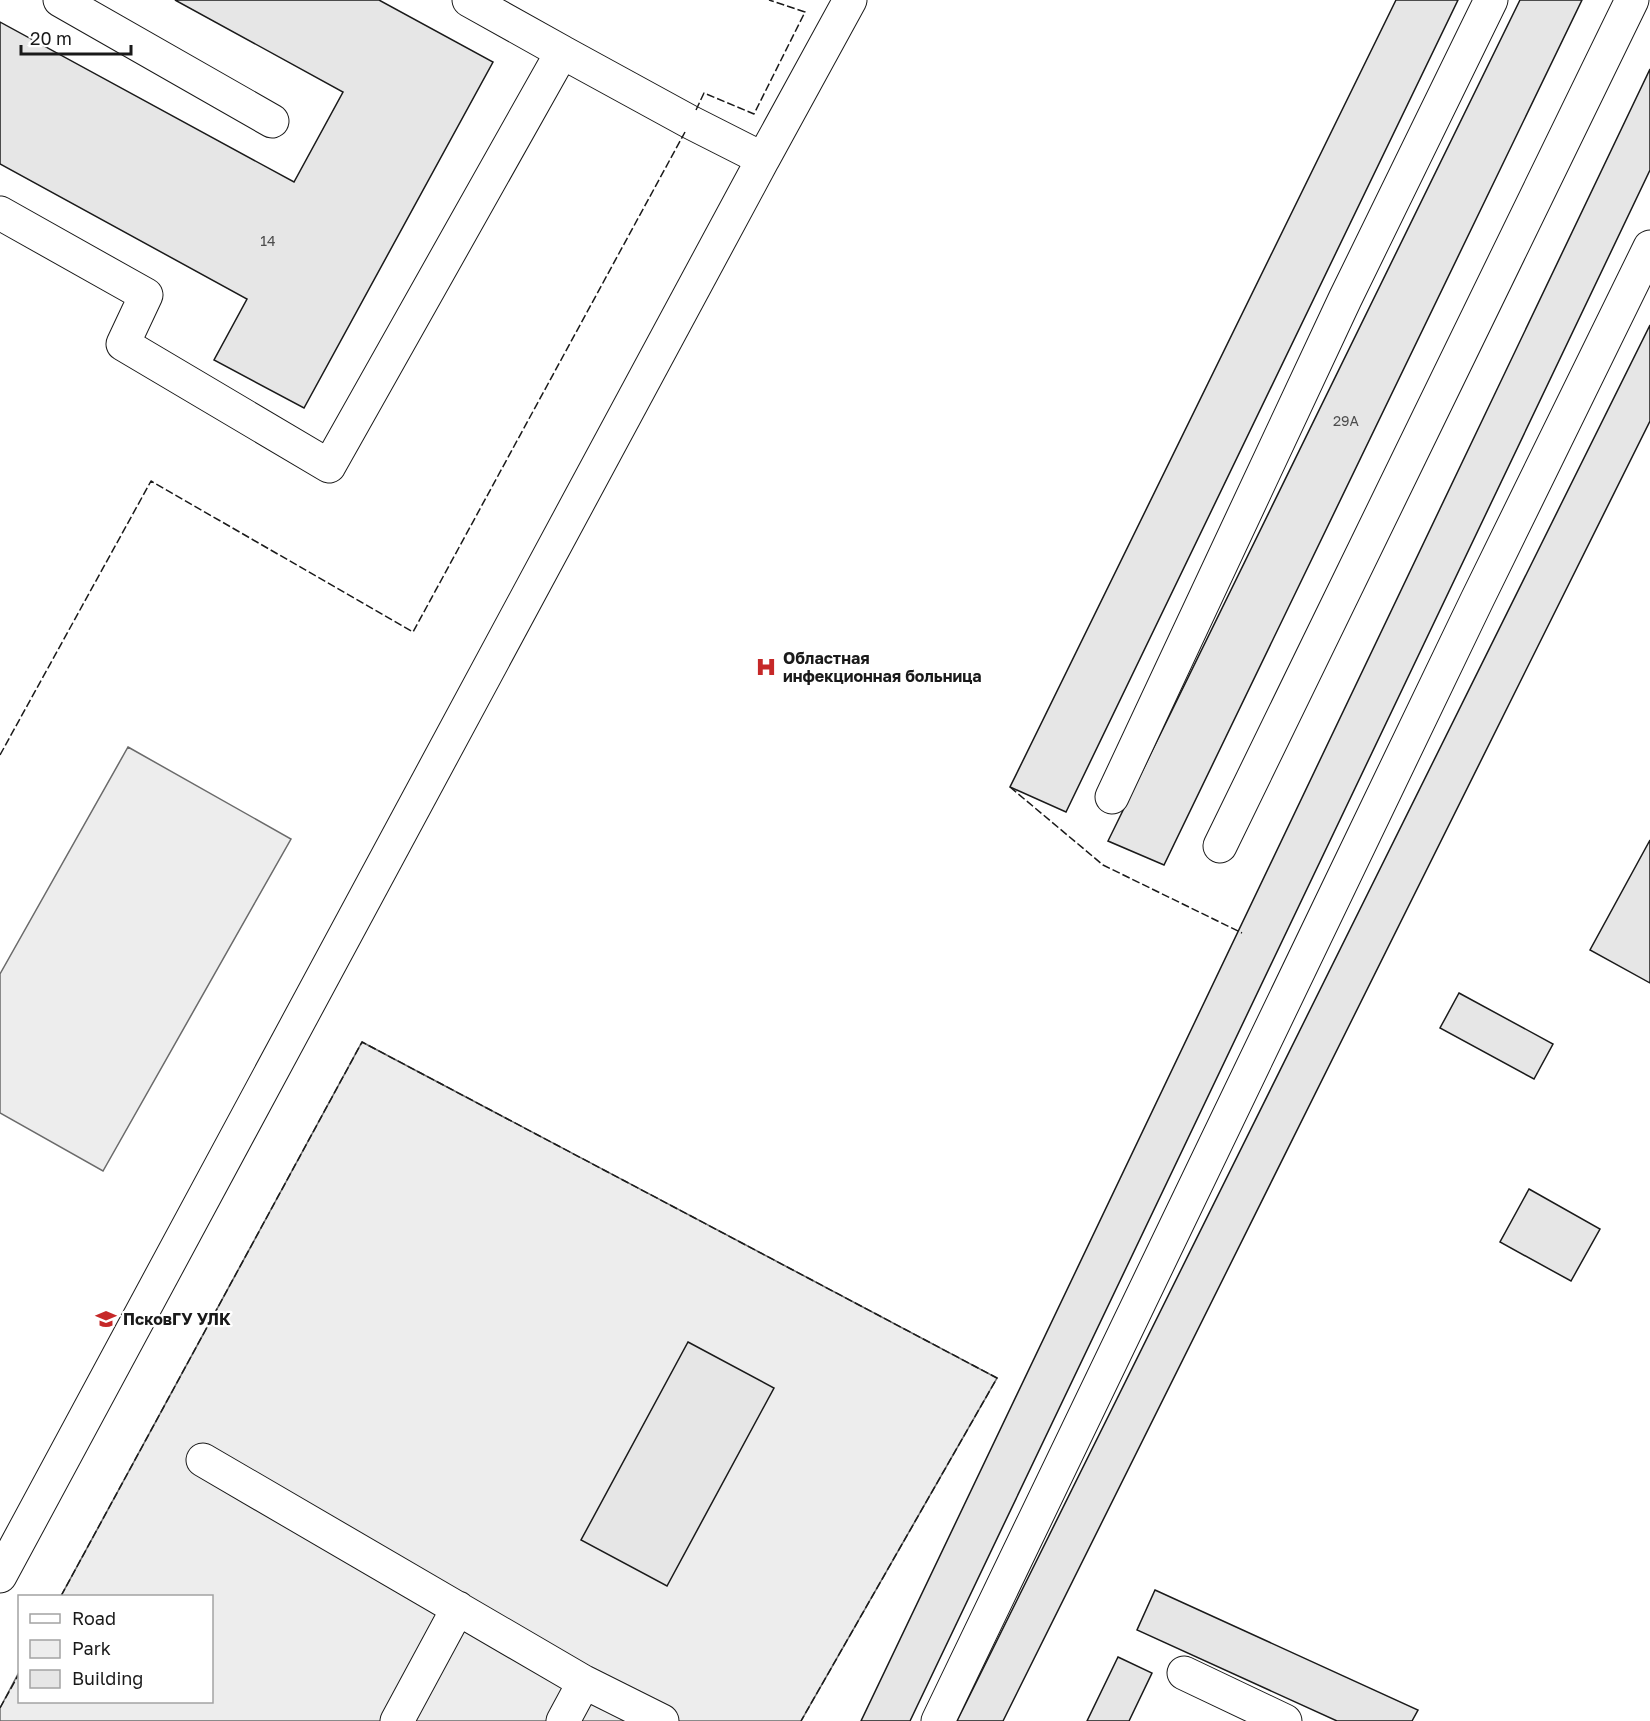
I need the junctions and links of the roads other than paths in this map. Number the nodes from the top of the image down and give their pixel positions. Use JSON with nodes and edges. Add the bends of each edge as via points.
{"nodes":[{"id":1,"x":60,"y":0,"type":"edge"},
{"id":2,"x":469,"y":0,"type":"edge"},
{"id":3,"x":850,"y":0,"type":"edge"},
{"id":4,"x":1491,"y":0,"type":"edge"},
{"id":5,"x":1632,"y":0,"type":"edge"},
{"id":6,"x":562,"y":52,"type":"junction"},
{"id":7,"x":272,"y":121,"type":"dead end"},
{"id":8,"x":763,"y":159,"type":"junction"},
{"id":9,"x":0,"y":213,"type":"edge"},
{"id":10,"x":1650,"y":248,"type":"edge"},
{"id":11,"x":1112,"y":797,"type":"dead end"},
{"id":12,"x":1220,"y":846,"type":"dead end"},
{"id":13,"x":203,"y":1460,"type":"dead end"},
{"id":14,"x":8,"y":1541,"type":"edge"},
{"id":15,"x":0,"y":1576,"type":"edge"},
{"id":16,"x":458,"y":1608,"type":"junction"},
{"id":17,"x":1184,"y":1673,"type":"dead end"},
{"id":18,"x":584,"y":1682,"type":"junction"},
{"id":19,"x":397,"y":1721,"type":"edge"},
{"id":20,"x":563,"y":1721,"type":"edge"},
{"id":21,"x":662,"y":1721,"type":"edge"},
{"id":22,"x":938,"y":1721,"type":"edge"},
{"id":23,"x":1285,"y":1721,"type":"edge"}],
"edges":[{"from":1,"to":7,"type":"lane"},
{"from":2,"to":6,"type":"lane"},
{"from":3,"to":8,"type":"lane"},
{"from":4,"to":11,"type":"lane","via":[[1345,299]]},
{"from":5,"to":12,"type":"lane"},
{"from":6,"to":8,"type":"lane"},
{"from":6,"to":9,"type":"lane","via":[[328,466],[123,344],[146,295]]},
{"from":8,"to":14,"type":"lane"},
{"from":10,"to":22,"type":"lane"},
{"from":13,"to":16,"type":"lane"},
{"from":14,"to":15,"type":"lane"},
{"from":16,"to":18,"type":"lane"},
{"from":16,"to":19,"type":"lane"},
{"from":17,"to":23,"type":"lane"},
{"from":18,"to":20,"type":"lane"},
{"from":18,"to":21,"type":"lane"}]}
